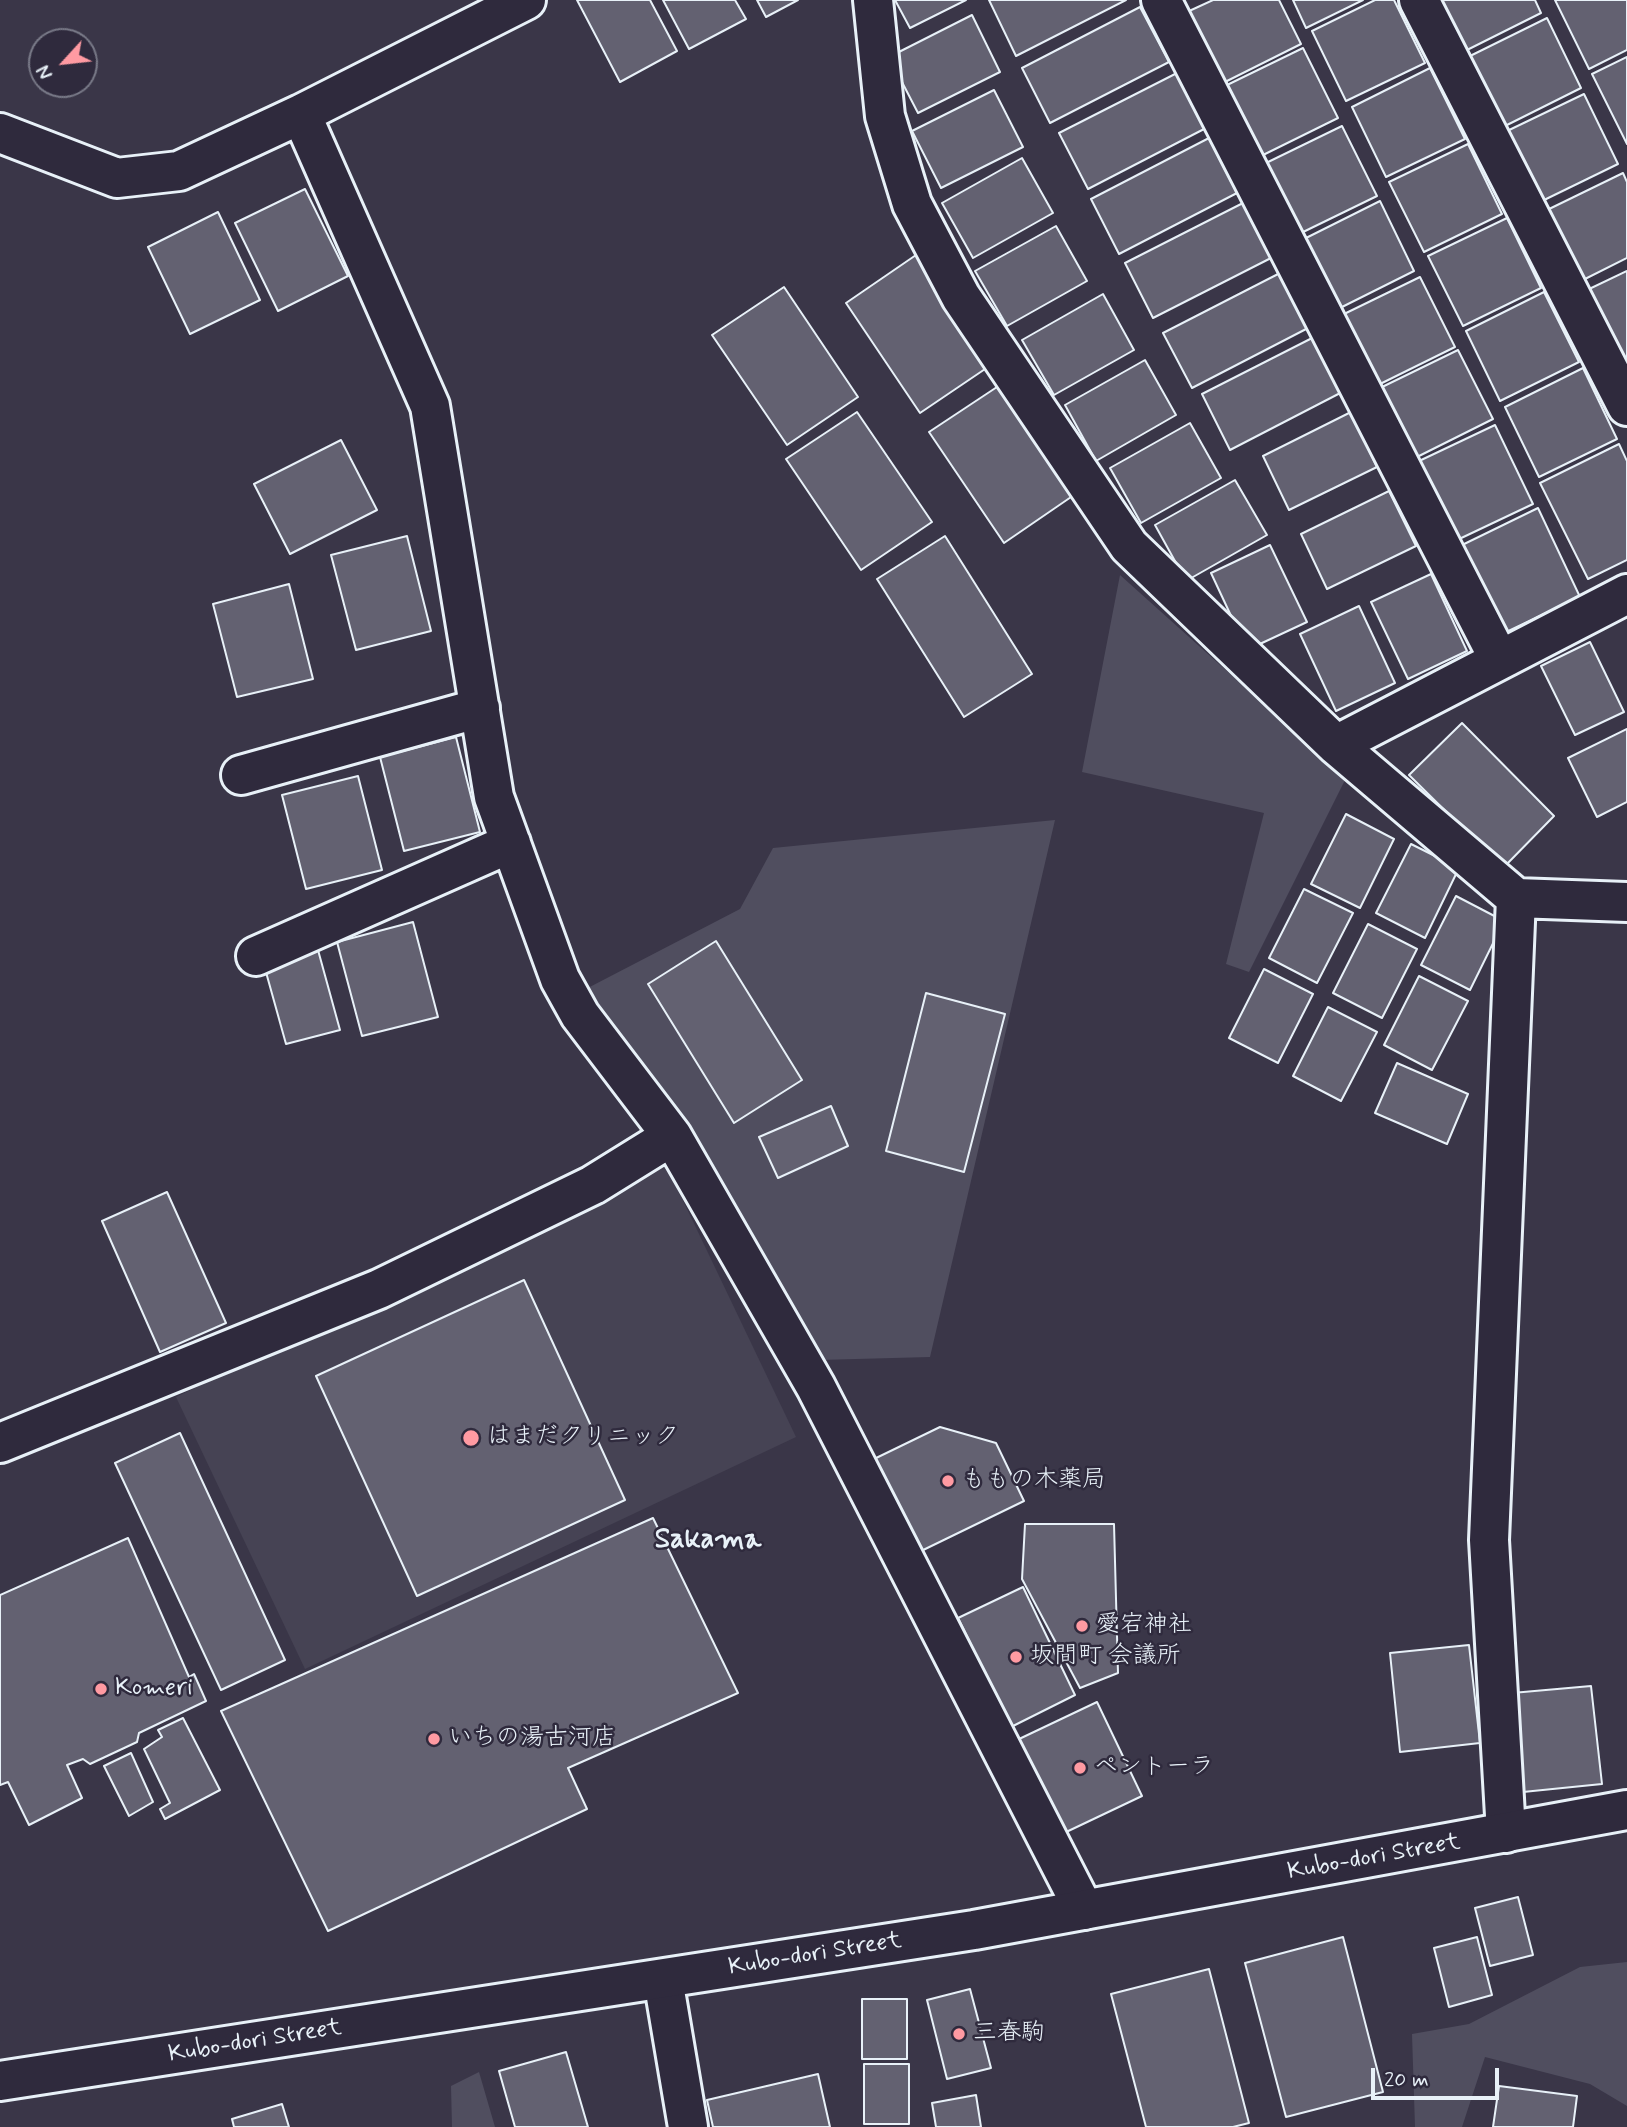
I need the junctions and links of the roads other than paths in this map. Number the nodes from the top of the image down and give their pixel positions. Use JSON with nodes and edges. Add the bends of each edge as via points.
{"nodes":[{"id":1,"x":526,"y":0,"type":"edge"},
{"id":2,"x":873,"y":0,"type":"edge"},
{"id":3,"x":1161,"y":0,"type":"edge"},
{"id":4,"x":1419,"y":0,"type":"edge"},
{"id":5,"x":301,"y":114,"type":"junction"},
{"id":6,"x":0,"y":133,"type":"edge"},
{"id":7,"x":1627,"y":406,"type":"edge"},
{"id":8,"x":1627,"y":594,"type":"edge"},
{"id":9,"x":1499,"y":659,"type":"junction"},
{"id":10,"x":480,"y":708,"type":"junction"},
{"id":11,"x":1336,"y":745,"type":"junction"},
{"id":12,"x":241,"y":775,"type":"dead end"},
{"id":13,"x":511,"y":843,"type":"junction"},
{"id":14,"x":1517,"y":898,"type":"junction"},
{"id":15,"x":1627,"y":902,"type":"edge"},
{"id":16,"x":256,"y":956,"type":"dead end"},
{"id":17,"x":672,"y":1136,"type":"junction"},
{"id":18,"x":0,"y":1443,"type":"edge"},
{"id":19,"x":1627,"y":1810,"type":"edge"},
{"id":20,"x":1506,"y":1833,"type":"junction"},
{"id":21,"x":1084,"y":1910,"type":"junction"},
{"id":22,"x":663,"y":1979,"type":"junction"},
{"id":23,"x":0,"y":2081,"type":"edge"},
{"id":24,"x":688,"y":2127,"type":"edge"}],
"edges":[{"from":1,"to":5,"type":"street"},
{"from":2,"to":11,"type":"street","via":[[885,116],[912,204],[961,298],[1129,546]]},
{"from":3,"to":9,"type":"street"},
{"from":4,"to":7,"type":"street"},
{"from":5,"to":6,"type":"street","via":[[179,171],[117,178]]},
{"from":5,"to":10,"type":"street","via":[[430,406]]},
{"from":8,"to":9,"type":"street"},
{"from":9,"to":11,"type":"street"},
{"from":10,"to":12,"type":"street"},
{"from":10,"to":13,"type":"street","via":[[494,797]]},
{"from":11,"to":14,"type":"street"},
{"from":13,"to":16,"type":"street"},
{"from":13,"to":17,"type":"street","via":[[559,979],[580,1015]]},
{"from":14,"to":15,"type":"street"},
{"from":14,"to":20,"type":"street","via":[[1489,1540]]},
{"from":17,"to":18,"type":"street","via":[[593,1185],[379,1289]]},
{"from":17,"to":21,"type":"street","via":[[816,1387]]},
{"from":19,"to":20,"type":"street","name":"Kubo-dori Street"},
{"from":20,"to":21,"type":"street","name":"Kubo-dori Street"},
{"from":21,"to":22,"type":"street","name":"Kubo-dori Street"},
{"from":22,"to":23,"type":"street","name":"Kubo-dori Street"},
{"from":22,"to":24,"type":"street"}]}
